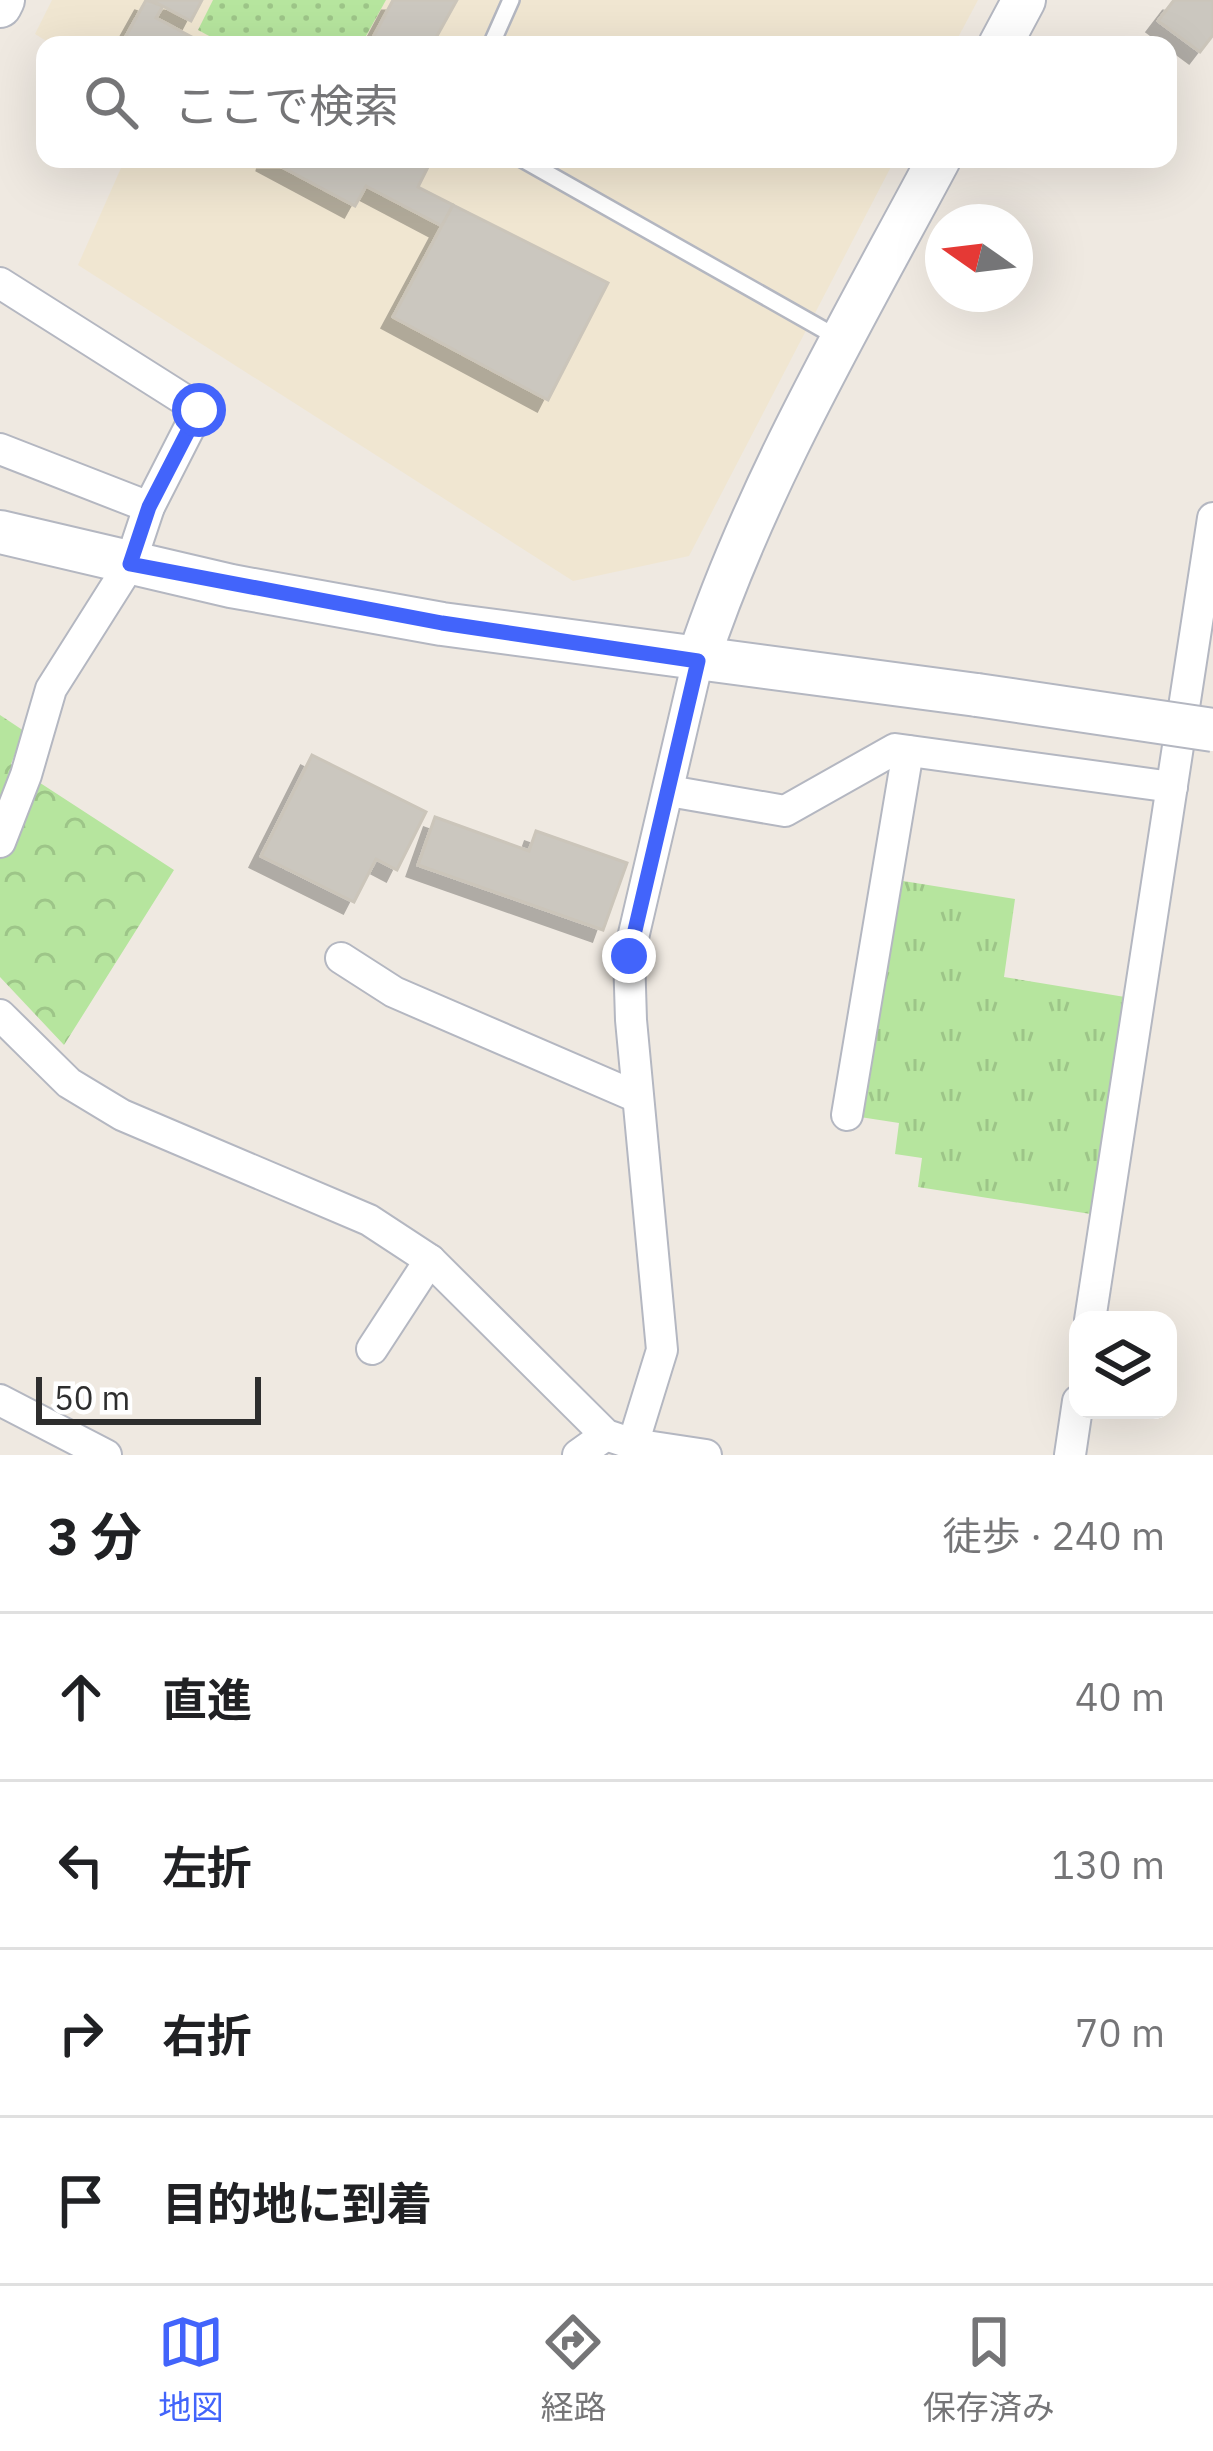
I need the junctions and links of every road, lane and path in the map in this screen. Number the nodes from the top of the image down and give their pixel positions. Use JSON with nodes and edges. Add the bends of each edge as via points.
{"nodes":[{"id":1,"x":511,"y":0,"type":"edge"},
{"id":2,"x":1024,"y":0,"type":"edge"},
{"id":3,"x":494,"y":36,"type":"edge"},
{"id":4,"x":1005,"y":36,"type":"edge"},
{"id":5,"x":538,"y":168,"type":"edge"},
{"id":6,"x":934,"y":168,"type":"edge"},
{"id":7,"x":0,"y":283,"type":"edge"},
{"id":8,"x":842,"y":340,"type":"junction"},
{"id":9,"x":0,"y":449,"type":"edge"},
{"id":10,"x":149,"y":507,"type":"junction"},
{"id":11,"x":1213,"y":518,"type":"edge"},
{"id":12,"x":0,"y":532,"type":"edge"},
{"id":13,"x":130,"y":564,"type":"junction"},
{"id":14,"x":698,"y":661,"type":"junction"},
{"id":15,"x":1213,"y":730,"type":"edge"},
{"id":16,"x":908,"y":751,"type":"junction"},
{"id":17,"x":1172,"y":787,"type":"junction"},
{"id":18,"x":669,"y":791,"type":"junction"},
{"id":19,"x":0,"y":842,"type":"edge"},
{"id":20,"x":341,"y":958,"type":"dead end"},
{"id":21,"x":0,"y":1015,"type":"edge"},
{"id":22,"x":637,"y":1097,"type":"junction"},
{"id":23,"x":848,"y":1115,"type":"dead end"},
{"id":24,"x":430,"y":1260,"type":"junction"},
{"id":25,"x":1091,"y":1311,"type":"edge"},
{"id":26,"x":372,"y":1349,"type":"dead end"},
{"id":27,"x":0,"y":1400,"type":"edge"},
{"id":28,"x":1075,"y":1419,"type":"edge"},
{"id":29,"x":619,"y":1440,"type":"junction"},
{"id":30,"x":106,"y":1455,"type":"edge"},
{"id":31,"x":578,"y":1455,"type":"edge"},
{"id":32,"x":706,"y":1455,"type":"edge"},
{"id":33,"x":1070,"y":1455,"type":"edge"}],
"edges":[{"from":1,"to":3,"type":"lane"},
{"from":2,"to":4,"type":"street"},
{"from":5,"to":8,"type":"lane"},
{"from":6,"to":8,"type":"street"},
{"from":7,"to":10,"type":"street","via":[[199,410]]},
{"from":8,"to":14,"type":"street","via":[[725,578]]},
{"from":9,"to":10,"type":"street"},
{"from":10,"to":13,"type":"street"},
{"from":11,"to":17,"type":"street"},
{"from":12,"to":13,"type":"street"},
{"from":13,"to":14,"type":"street"},
{"from":13,"to":19,"type":"street","via":[[51,689]]},
{"from":14,"to":15,"type":"street","bridge":true},
{"from":14,"to":18,"type":"street"},
{"from":16,"to":17,"type":"street"},
{"from":16,"to":18,"type":"street","via":[[895,749],[785,811]]},
{"from":16,"to":23,"type":"street"},
{"from":17,"to":25,"type":"street"},
{"from":18,"to":22,"type":"street","via":[[629,956]]},
{"from":20,"to":22,"type":"street","via":[[394,992]]},
{"from":21,"to":24,"type":"street","via":[[69,1083],[122,1115],[369,1220]]},
{"from":22,"to":29,"type":"street","via":[[662,1350]]},
{"from":24,"to":26,"type":"street"},
{"from":24,"to":29,"type":"street"},
{"from":27,"to":30,"type":"street"},
{"from":28,"to":33,"type":"street"},
{"from":29,"to":31,"type":"street"},
{"from":29,"to":32,"type":"street"}]}
